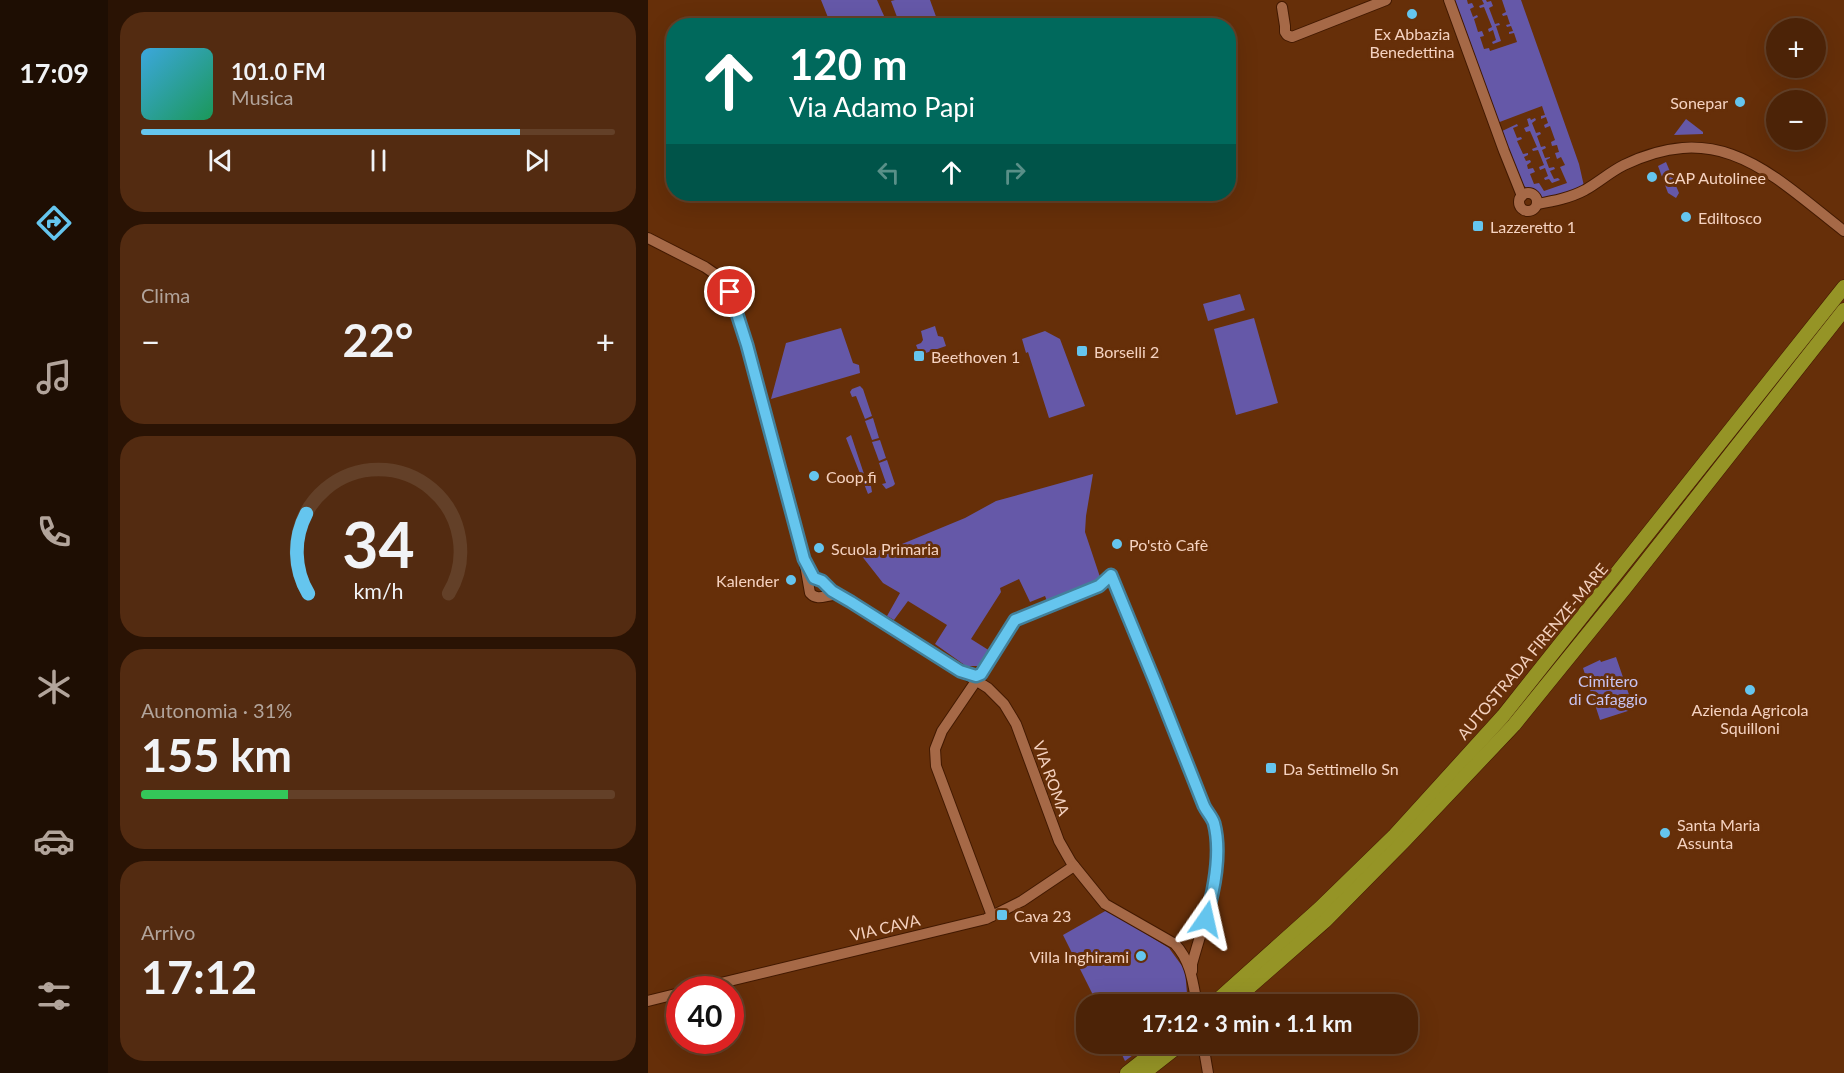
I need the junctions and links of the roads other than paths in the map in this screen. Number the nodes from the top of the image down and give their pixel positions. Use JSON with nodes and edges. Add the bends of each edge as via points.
{"nodes":[{"id":1,"x":1386,"y":0,"type":"edge"},
{"id":2,"x":1450,"y":1,"type":"edge"},
{"id":3,"x":1281,"y":3,"type":"edge"},
{"id":4,"x":1522,"y":193,"type":"junction"},
{"id":5,"x":1537,"y":202,"type":"junction"},
{"id":6,"x":1844,"y":231,"type":"edge"},
{"id":7,"x":648,"y":238,"type":"edge"},
{"id":8,"x":1844,"y":287,"type":"edge"},
{"id":9,"x":1844,"y":310,"type":"edge"},
{"id":10,"x":978,"y":677,"type":"junction"},
{"id":11,"x":1074,"y":866,"type":"junction"},
{"id":12,"x":992,"y":916,"type":"junction"},
{"id":13,"x":1201,"y":938,"type":"junction"},
{"id":14,"x":1175,"y":944,"type":"junction"},
{"id":15,"x":1192,"y":975,"type":"junction"},
{"id":16,"x":744,"y":977,"type":"edge"},
{"id":17,"x":1195,"y":994,"type":"edge"},
{"id":18,"x":1224,"y":994,"type":"edge"},
{"id":19,"x":1242,"y":994,"type":"edge"},
{"id":20,"x":666,"y":996,"type":"edge"},
{"id":21,"x":648,"y":1001,"type":"edge"},
{"id":22,"x":1151,"y":1054,"type":"edge"},
{"id":23,"x":1168,"y":1054,"type":"edge"},
{"id":24,"x":1205,"y":1054,"type":"edge"},
{"id":25,"x":1126,"y":1073,"type":"edge"},
{"id":26,"x":1144,"y":1073,"type":"edge"},
{"id":27,"x":1208,"y":1073,"type":"edge"}],
"edges":[{"from":1,"to":3,"type":"street","via":[[1312,29],[1293,28]]},
{"from":2,"to":4,"type":"street"},
{"from":4,"to":5,"type":"street","via":[[1534,195]]},
{"from":4,"to":5,"type":"street","via":[[1520,204],[1524,210],[1532,210]]},
{"from":5,"to":6,"type":"street","via":[[1585,190],[1650,154],[1686,147],[1706,148],[1758,165]]},
{"from":7,"to":10,"type":"street","name":"VIA ROMA","via":[[705,267],[730,292],[804,559],[819,587],[851,602],[962,672]]},
{"from":8,"to":18,"type":"highway","name":"AUTOSTRADA FIRENZE-MARE","via":[[1503,716],[1395,835]]},
{"from":9,"to":19,"type":"highway","name":"AUTOSTRADA FIRENZE-MARE","via":[[1514,725],[1325,921]]},
{"from":10,"to":11,"type":"street","name":"VIA ROMA","via":[[1016,723],[1059,841]]},
{"from":10,"to":12,"type":"street","via":[[942,731],[935,749],[936,766]]},
{"from":10,"to":13,"type":"street","via":[[1015,620],[1099,586],[1111,575],[1214,823],[1217,854]]},
{"from":11,"to":12,"type":"street","name":"VIA CAVA","via":[[1022,902]]},
{"from":11,"to":14,"type":"street","name":"VIA ROMA","via":[[1105,904]]},
{"from":12,"to":16,"type":"street","name":"VIA CAVA"},
{"from":13,"to":14,"type":"street","via":[[1190,946]]},
{"from":13,"to":15,"type":"street"},
{"from":14,"to":15,"type":"street"},
{"from":15,"to":17,"type":"street"},
{"from":20,"to":21,"type":"street"},
{"from":22,"to":25,"type":"highway"},
{"from":23,"to":26,"type":"highway"},
{"from":24,"to":27,"type":"street"}]}
